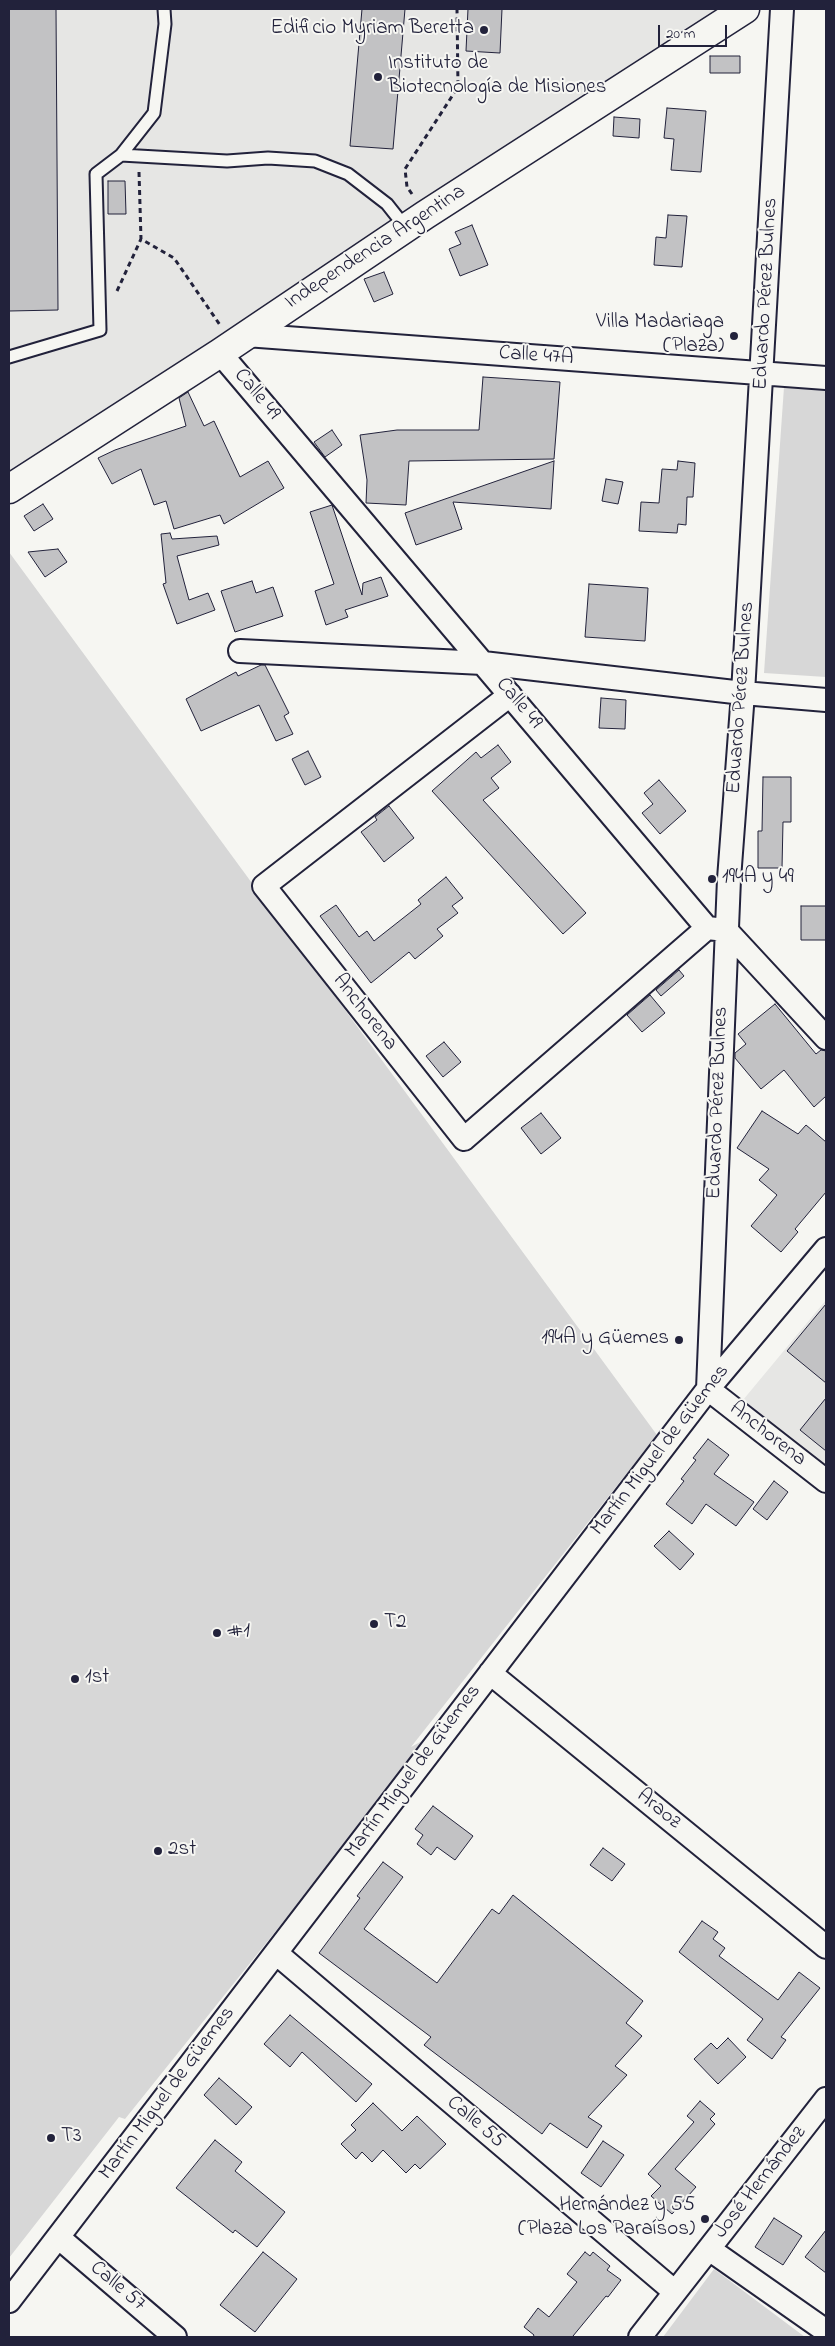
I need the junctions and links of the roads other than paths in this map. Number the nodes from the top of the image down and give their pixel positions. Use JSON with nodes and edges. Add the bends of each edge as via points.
{"nodes":[{"id":1,"x":164,"y":9,"type":"edge"},
{"id":2,"x":745,"y":9,"type":"edge"},
{"id":3,"x":782,"y":9,"type":"edge"},
{"id":4,"x":121,"y":156,"type":"junction"},
{"id":5,"x":416,"y":222,"type":"junction"},
{"id":6,"x":233,"y":344,"type":"junction"},
{"id":7,"x":9,"y":357,"type":"edge"},
{"id":8,"x":763,"y":374,"type":"junction"},
{"id":9,"x":826,"y":378,"type":"edge"},
{"id":10,"x":9,"y":489,"type":"edge"},
{"id":11,"x":240,"y":651,"type":"dead end"},
{"id":12,"x":483,"y":663,"type":"junction"},
{"id":13,"x":743,"y":693,"type":"junction"},
{"id":14,"x":510,"y":695,"type":"junction"},
{"id":15,"x":826,"y":700,"type":"edge"},
{"id":16,"x":717,"y":929,"type":"junction"},
{"id":17,"x":826,"y":1038,"type":"edge"},
{"id":18,"x":826,"y":1249,"type":"edge"},
{"id":19,"x":708,"y":1388,"type":"junction"},
{"id":20,"x":826,"y":1482,"type":"edge"},
{"id":21,"x":490,"y":1673,"type":"junction"},
{"id":22,"x":826,"y":1946,"type":"edge"},
{"id":23,"x":276,"y":1953,"type":"junction"},
{"id":24,"x":826,"y":2099,"type":"edge"},
{"id":25,"x":58,"y":2237,"type":"junction"},
{"id":26,"x":709,"y":2249,"type":"junction"},
{"id":27,"x":675,"y":2292,"type":"junction"},
{"id":28,"x":9,"y":2301,"type":"edge"},
{"id":29,"x":826,"y":2331,"type":"edge"},
{"id":30,"x":175,"y":2337,"type":"edge"},
{"id":31,"x":640,"y":2337,"type":"edge"}],
"edges":[{"from":1,"to":4,"type":"lane","via":[[154,113]]},
{"from":2,"to":5,"type":"main road","name":"Independencia Argentina"},
{"from":3,"to":8,"type":"street","name":"Eduardo Pérez Bulnes"},
{"from":4,"to":5,"type":"lane","via":[[315,161],[348,174]]},
{"from":4,"to":7,"type":"lane","via":[[96,174],[100,330]]},
{"from":5,"to":6,"type":"main road","name":"Independencia Argentina"},
{"from":6,"to":8,"type":"street","name":"Calle 47A"},
{"from":6,"to":10,"type":"main road","name":"Independencia Argentina"},
{"from":6,"to":12,"type":"street","name":"Calle 49"},
{"from":8,"to":9,"type":"street","name":"Calle 47A"},
{"from":8,"to":13,"type":"street","name":"Eduardo Pérez Bulnes"},
{"from":11,"to":12,"type":"street"},
{"from":12,"to":13,"type":"street"},
{"from":12,"to":14,"type":"street","name":"Calle 49"},
{"from":13,"to":15,"type":"street"},
{"from":13,"to":16,"type":"street","name":"Eduardo Pérez Bulnes"},
{"from":14,"to":16,"type":"street","name":"Calle 49"},
{"from":14,"to":16,"type":"street","name":"Anchorena","via":[[264,886],[464,1140]]},
{"from":16,"to":17,"type":"street","name":"Calle 49"},
{"from":16,"to":19,"type":"street","name":"Eduardo Pérez Bulnes"},
{"from":18,"to":19,"type":"street","name":"Martín Miguel de Güemes"},
{"from":19,"to":20,"type":"street","name":"Anchorena"},
{"from":19,"to":21,"type":"street","name":"Martín Miguel de Güemes"},
{"from":21,"to":22,"type":"street","name":"Araoz"},
{"from":21,"to":23,"type":"street","name":"Martín Miguel de Güemes"},
{"from":23,"to":25,"type":"street","name":"Martín Miguel de Güemes"},
{"from":23,"to":27,"type":"street","name":"Calle 55"},
{"from":24,"to":26,"type":"street","name":"José Hernández"},
{"from":25,"to":28,"type":"street","name":"Martín Miguel de Güemes"},
{"from":25,"to":30,"type":"street","name":"Calle 57"},
{"from":26,"to":27,"type":"street","name":"José Hernández"},
{"from":26,"to":29,"type":"street"},
{"from":27,"to":31,"type":"street","name":"José Hernández"}]}
